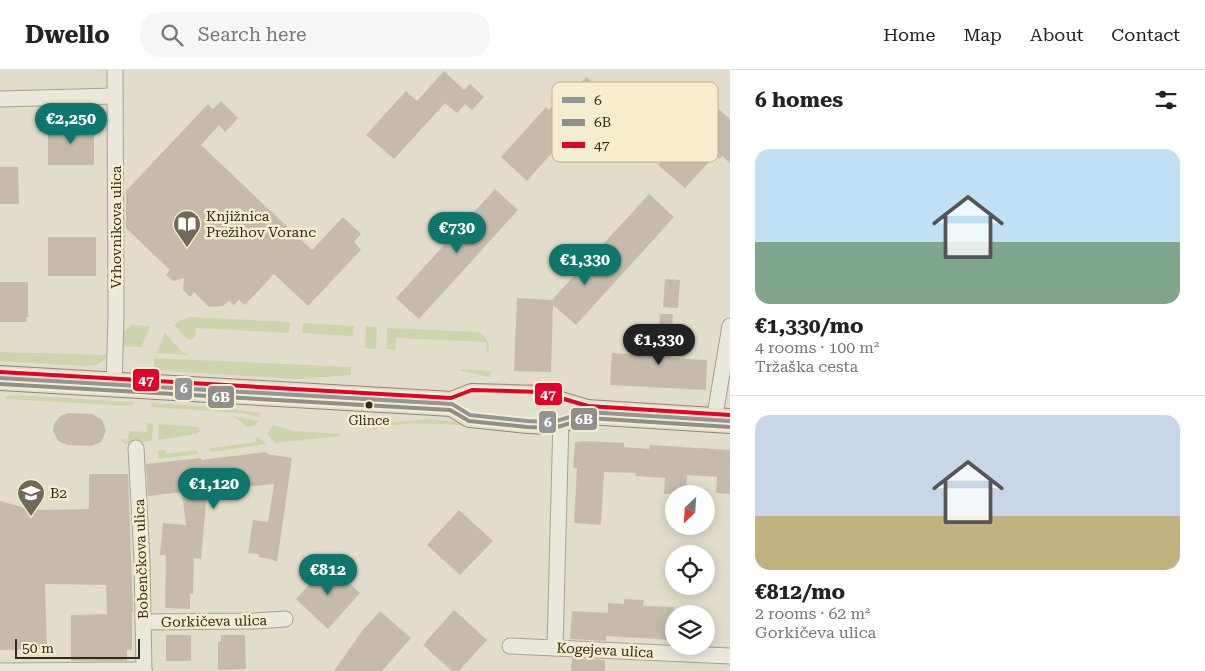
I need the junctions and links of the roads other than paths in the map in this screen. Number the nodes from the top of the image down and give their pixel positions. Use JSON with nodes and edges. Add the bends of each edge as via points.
{"nodes":[{"id":1,"x":115,"y":70,"type":"edge"},
{"id":2,"x":115,"y":96,"type":"junction"},
{"id":3,"x":0,"y":99,"type":"edge"},
{"id":4,"x":730,"y":326,"type":"edge"},
{"id":5,"x":0,"y":378,"type":"edge"},
{"id":6,"x":114,"y":384,"type":"junction"},
{"id":7,"x":452,"y":404,"type":"junction"},
{"id":8,"x":587,"y":412,"type":"junction"},
{"id":9,"x":561,"y":419,"type":"junction"},
{"id":10,"x":722,"y":421,"type":"edge"},
{"id":11,"x":136,"y":448,"type":"dead end"},
{"id":12,"x":286,"y":618,"type":"dead end"},
{"id":13,"x":143,"y":622,"type":"junction"},
{"id":14,"x":510,"y":646,"type":"dead end"},
{"id":15,"x":555,"y":648,"type":"junction"},
{"id":16,"x":730,"y":656,"type":"edge"},
{"id":17,"x":144,"y":670,"type":"edge"},
{"id":18,"x":0,"y":671,"type":"edge"}],
"edges":[{"from":1,"to":2,"type":"street","name":"Vrhovnikova ulica"},
{"from":2,"to":3,"type":"street"},
{"from":2,"to":6,"type":"street","name":"Vrhovnikova ulica"},
{"from":4,"to":10,"type":"street"},
{"from":5,"to":6,"type":"main road"},
{"from":6,"to":7,"type":"main road"},
{"from":7,"to":8,"type":"main road","via":[[472,396],[540,398]]},
{"from":7,"to":9,"type":"main road","via":[[470,415],[528,421],[553,422]]},
{"from":8,"to":9,"type":"main road"},
{"from":8,"to":10,"type":"main road"},
{"from":9,"to":15,"type":"street"},
{"from":11,"to":13,"type":"street","name":"Bobenčkova ulica"},
{"from":12,"to":13,"type":"street","name":"Gorkičeva ulica"},
{"from":13,"to":17,"type":"street","name":"Bobenčkova ulica"},
{"from":14,"to":15,"type":"street","name":"Kogejeva ulica"},
{"from":15,"to":16,"type":"street","name":"Kogejeva ulica"},
{"from":17,"to":18,"type":"street"}]}
